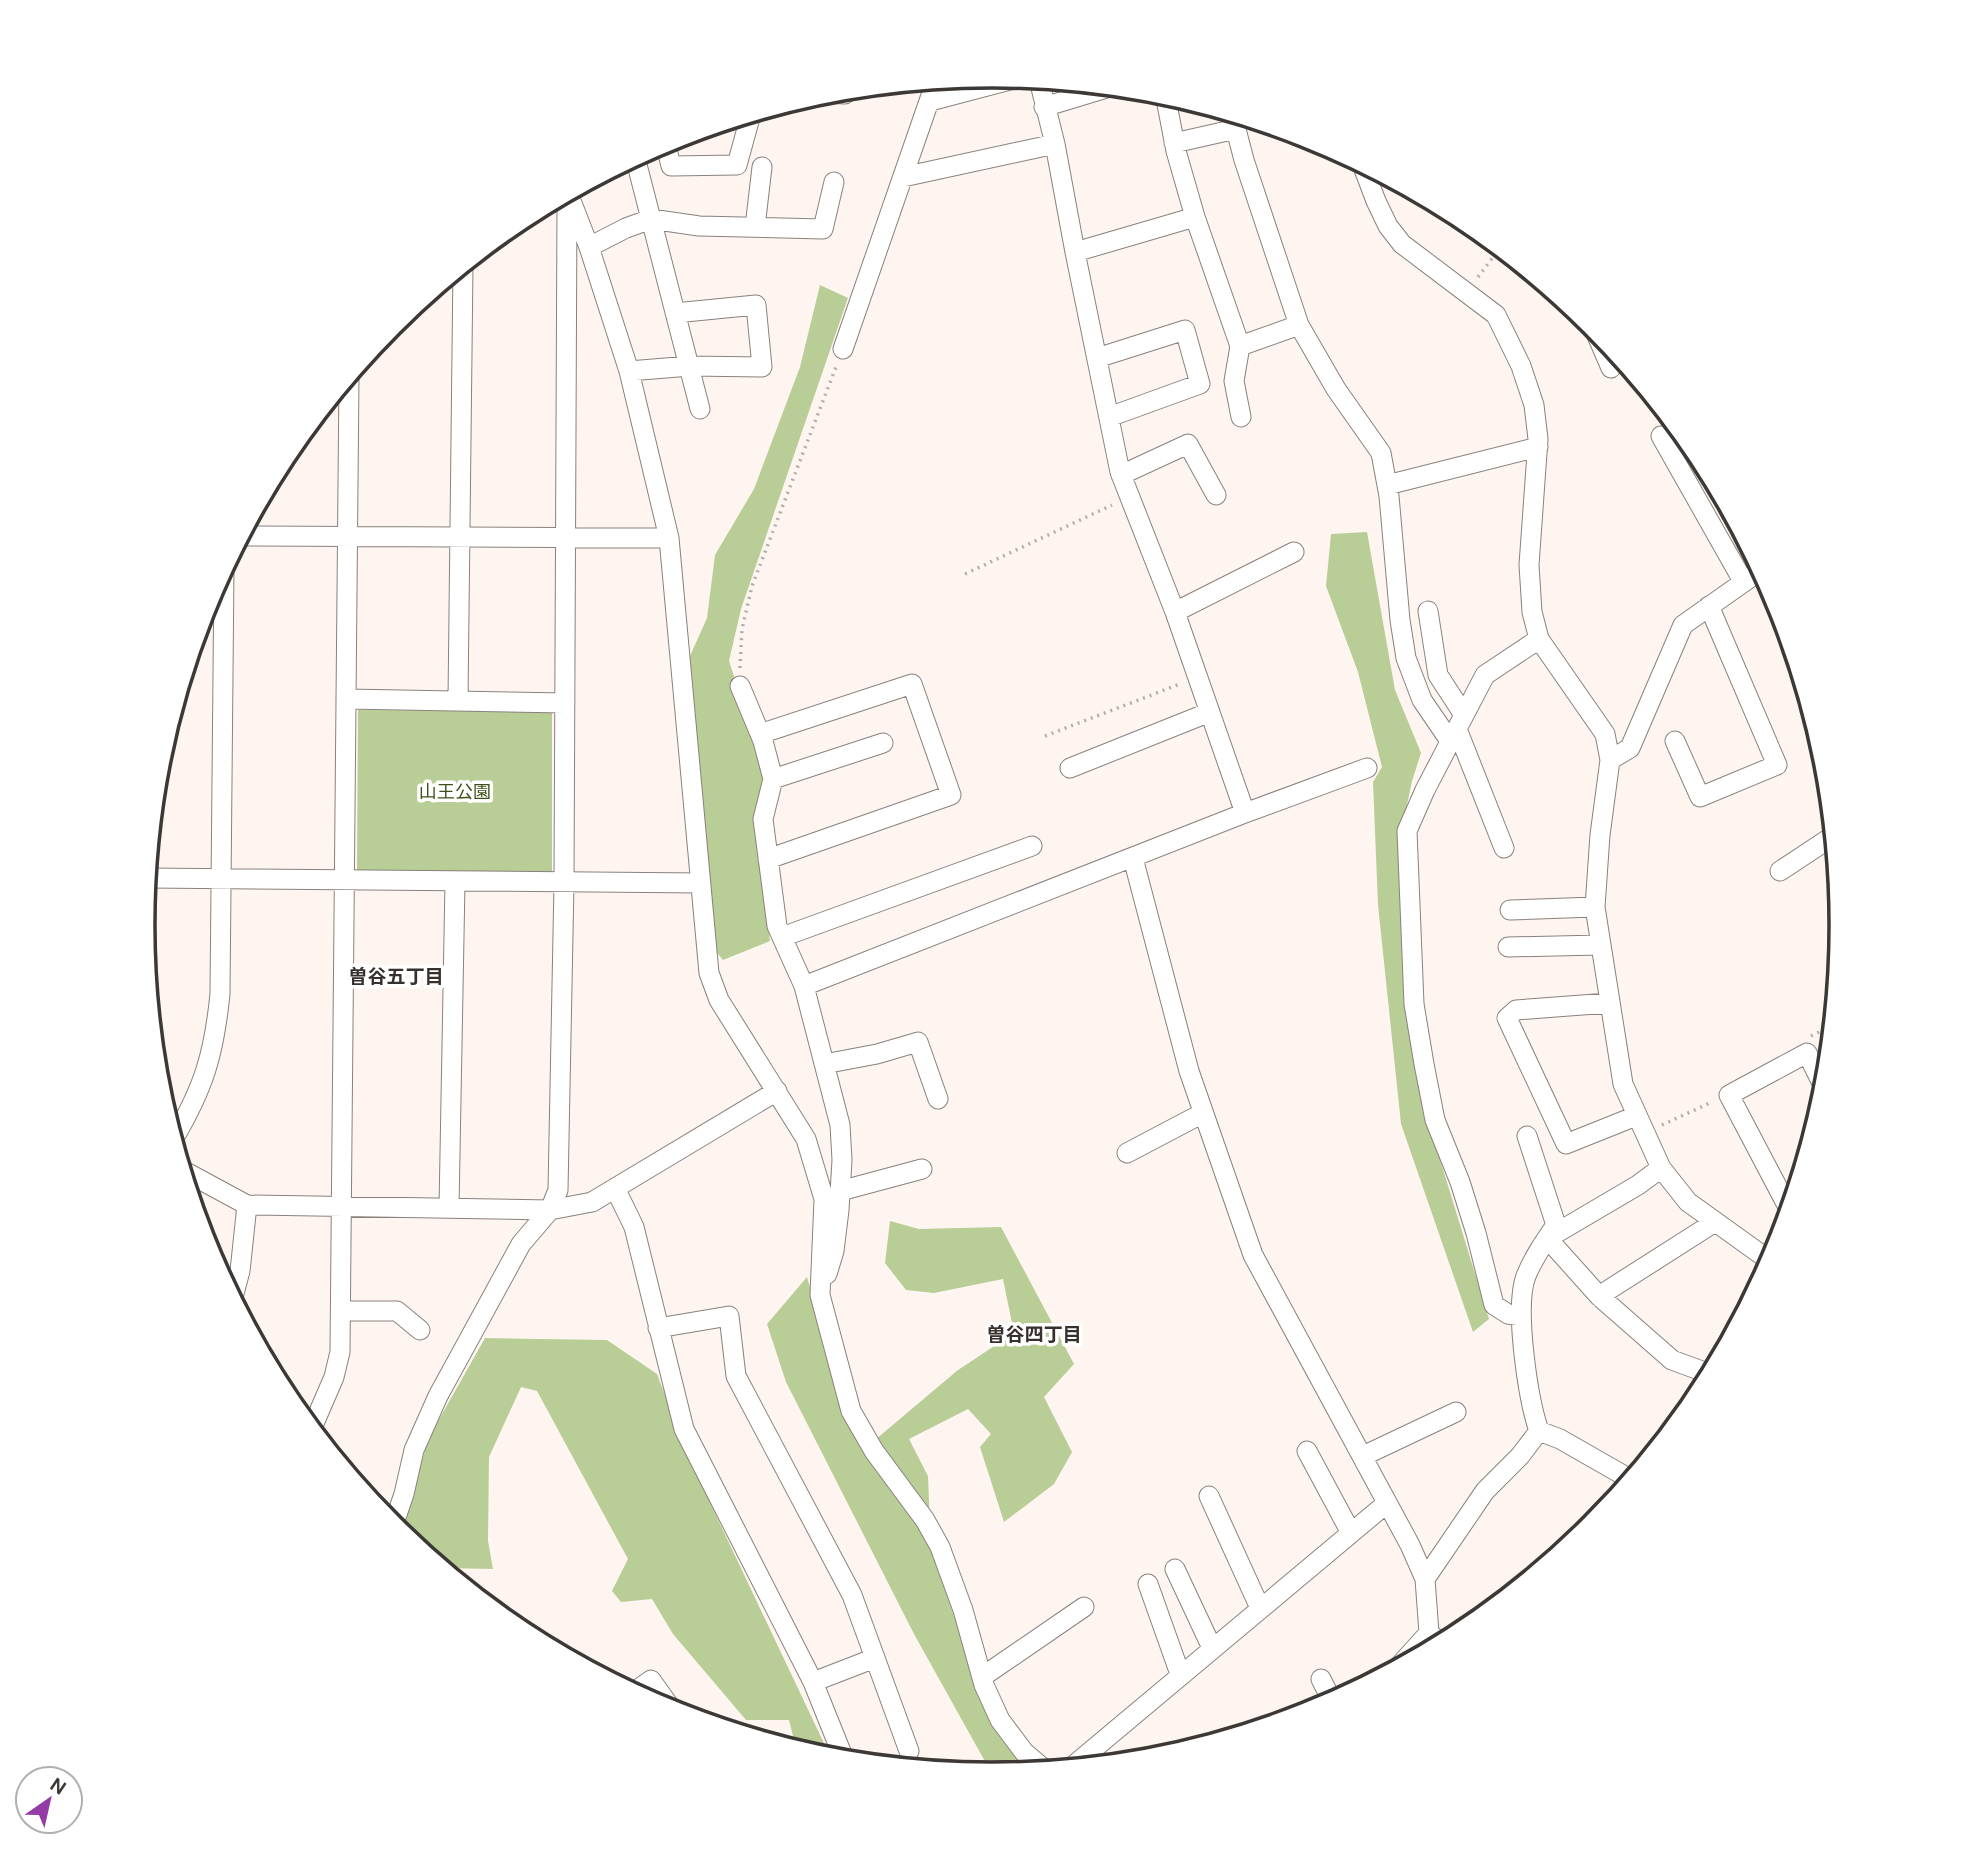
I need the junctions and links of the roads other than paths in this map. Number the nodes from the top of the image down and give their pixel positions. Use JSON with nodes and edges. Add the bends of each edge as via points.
{"nodes":[{"id":1,"x":979,"y":88,"type":"edge"},
{"id":2,"x":933,"y":89,"type":"edge"},
{"id":3,"x":1041,"y":89,"type":"edge"},
{"id":4,"x":1088,"y":94,"type":"edge"},
{"id":5,"x":930,"y":101,"type":"junction"},
{"id":6,"x":1044,"y":107,"type":"junction"},
{"id":7,"x":1167,"y":107,"type":"edge"},
{"id":8,"x":1230,"y":122,"type":"edge"},
{"id":9,"x":748,"y":124,"type":"edge"},
{"id":10,"x":1235,"y":124,"type":"edge"},
{"id":11,"x":1174,"y":143,"type":"junction"},
{"id":12,"x":1055,"y":144,"type":"junction"},
{"id":13,"x":668,"y":153,"type":"edge"},
{"id":14,"x":638,"y":167,"type":"edge"},
{"id":15,"x":762,"y":167,"type":"dead end"},
{"id":16,"x":904,"y":177,"type":"junction"},
{"id":17,"x":1367,"y":177,"type":"edge"},
{"id":18,"x":834,"y":182,"type":"dead end"},
{"id":19,"x":571,"y":201,"type":"edge"},
{"id":20,"x":568,"y":203,"type":"edge"},
{"id":21,"x":1195,"y":217,"type":"junction"},
{"id":22,"x":651,"y":219,"type":"junction"},
{"id":23,"x":755,"y":227,"type":"junction"},
{"id":24,"x":589,"y":247,"type":"junction"},
{"id":25,"x":1074,"y":252,"type":"junction"},
{"id":26,"x":463,"y":276,"type":"edge"},
{"id":27,"x":675,"y":313,"type":"junction"},
{"id":28,"x":1299,"y":325,"type":"junction"},
{"id":29,"x":1240,"y":346,"type":"junction"},
{"id":30,"x":843,"y":349,"type":"road end"},
{"id":31,"x":1606,"y":357,"type":"edge"},
{"id":32,"x":1097,"y":358,"type":"junction"},
{"id":33,"x":690,"y":366,"type":"junction"},
{"id":34,"x":1611,"y":368,"type":"dead end"},
{"id":35,"x":629,"y":371,"type":"junction"},
{"id":36,"x":349,"y":390,"type":"edge"},
{"id":37,"x":700,"y":409,"type":"dead end"},
{"id":38,"x":1109,"y":417,"type":"junction"},
{"id":39,"x":1241,"y":417,"type":"dead end"},
{"id":40,"x":1661,"y":436,"type":"dead end"},
{"id":41,"x":1538,"y":447,"type":"junction"},
{"id":42,"x":1121,"y":475,"type":"junction"},
{"id":43,"x":1387,"y":485,"type":"junction"},
{"id":44,"x":1216,"y":495,"type":"dead end"},
{"id":45,"x":251,"y":536,"type":"edge"},
{"id":46,"x":347,"y":536,"type":"junction"},
{"id":47,"x":458,"y":537,"type":"junction"},
{"id":48,"x":565,"y":537,"type":"junction"},
{"id":49,"x":668,"y":538,"type":"junction"},
{"id":50,"x":1294,"y":552,"type":"dead end"},
{"id":51,"x":1752,"y":575,"type":"edge"},
{"id":52,"x":1743,"y":581,"type":"junction"},
{"id":53,"x":225,"y":591,"type":"edge"},
{"id":54,"x":1709,"y":606,"type":"junction"},
{"id":55,"x":1428,"y":611,"type":"dead end"},
{"id":56,"x":1175,"y":612,"type":"junction"},
{"id":57,"x":1539,"y":639,"type":"junction"},
{"id":58,"x":740,"y":686,"type":"road end"},
{"id":59,"x":346,"y":699,"type":"junction"},
{"id":60,"x":458,"y":700,"type":"junction"},
{"id":61,"x":565,"y":703,"type":"junction"},
{"id":62,"x":1210,"y":712,"type":"junction"},
{"id":63,"x":1457,"y":729,"type":"junction"},
{"id":64,"x":760,"y":734,"type":"junction"},
{"id":65,"x":1675,"y":741,"type":"dead end"},
{"id":66,"x":883,"y":743,"type":"dead end"},
{"id":67,"x":1610,"y":760,"type":"junction"},
{"id":68,"x":1070,"y":768,"type":"dead end"},
{"id":69,"x":1367,"y":768,"type":"dead end"},
{"id":70,"x":773,"y":779,"type":"junction"},
{"id":71,"x":1245,"y":813,"type":"junction"},
{"id":72,"x":1824,"y":842,"type":"edge"},
{"id":73,"x":1032,"y":846,"type":"dead end"},
{"id":74,"x":1504,"y":848,"type":"dead end"},
{"id":75,"x":1133,"y":858,"type":"junction"},
{"id":76,"x":768,"y":859,"type":"junction"},
{"id":77,"x":1780,"y":871,"type":"dead end"},
{"id":78,"x":157,"y":878,"type":"edge"},
{"id":79,"x":221,"y":879,"type":"junction"},
{"id":80,"x":346,"y":880,"type":"junction"},
{"id":81,"x":455,"y":882,"type":"junction"},
{"id":82,"x":564,"y":883,"type":"junction"},
{"id":83,"x":701,"y":883,"type":"junction"},
{"id":84,"x":1595,"y":907,"type":"junction"},
{"id":85,"x":1510,"y":910,"type":"dead end"},
{"id":86,"x":782,"y":937,"type":"junction"},
{"id":87,"x":1600,"y":945,"type":"junction"},
{"id":88,"x":1508,"y":947,"type":"dead end"},
{"id":89,"x":804,"y":986,"type":"junction"},
{"id":90,"x":1609,"y":1003,"type":"junction"},
{"id":91,"x":824,"y":1064,"type":"junction"},
{"id":92,"x":1816,"y":1071,"type":"edge"},
{"id":93,"x":777,"y":1091,"type":"junction"},
{"id":94,"x":938,"y":1099,"type":"dead end"},
{"id":95,"x":1203,"y":1113,"type":"junction"},
{"id":96,"x":1640,"y":1124,"type":"junction"},
{"id":97,"x":181,"y":1127,"type":"edge"},
{"id":98,"x":1527,"y":1136,"type":"dead end"},
{"id":99,"x":1127,"y":1153,"type":"dead end"},
{"id":100,"x":1661,"y":1168,"type":"junction"},
{"id":101,"x":922,"y":1169,"type":"dead end"},
{"id":102,"x":194,"y":1176,"type":"edge"},
{"id":103,"x":615,"y":1188,"type":"junction"},
{"id":104,"x":841,"y":1191,"type":"junction"},
{"id":105,"x":1783,"y":1198,"type":"edge"},
{"id":106,"x":247,"y":1205,"type":"junction"},
{"id":107,"x":342,"y":1207,"type":"junction"},
{"id":108,"x":449,"y":1209,"type":"junction"},
{"id":109,"x":550,"y":1210,"type":"junction"},
{"id":110,"x":1715,"y":1222,"type":"junction"},
{"id":111,"x":1547,"y":1238,"type":"junction"},
{"id":112,"x":1761,"y":1254,"type":"edge"},
{"id":113,"x":236,"y":1284,"type":"edge"},
{"id":114,"x":820,"y":1295,"type":"junction"},
{"id":115,"x":1599,"y":1296,"type":"junction"},
{"id":116,"x":341,"y":1311,"type":"junction"},
{"id":117,"x":1521,"y":1316,"type":"junction"},
{"id":118,"x":658,"y":1328,"type":"junction"},
{"id":119,"x":420,"y":1330,"type":"dead end"},
{"id":120,"x":1700,"y":1370,"type":"edge"},
{"id":121,"x":1456,"y":1412,"type":"dead end"},
{"id":122,"x":316,"y":1418,"type":"edge"},
{"id":123,"x":1539,"y":1431,"type":"junction"},
{"id":124,"x":1307,"y":1451,"type":"dead end"},
{"id":125,"x":1363,"y":1456,"type":"junction"},
{"id":126,"x":1622,"y":1474,"type":"edge"},
{"id":127,"x":1209,"y":1496,"type":"dead end"},
{"id":128,"x":1387,"y":1503,"type":"junction"},
{"id":129,"x":397,"y":1513,"type":"edge"},
{"id":130,"x":1350,"y":1533,"type":"junction"},
{"id":131,"x":1175,"y":1569,"type":"dead end"},
{"id":132,"x":1425,"y":1579,"type":"junction"},
{"id":133,"x":1148,"y":1584,"type":"dead end"},
{"id":134,"x":1084,"y":1607,"type":"dead end"},
{"id":135,"x":1260,"y":1608,"type":"junction"},
{"id":136,"x":1434,"y":1634,"type":"edge"},
{"id":137,"x":1212,"y":1648,"type":"junction"},
{"id":138,"x":875,"y":1658,"type":"junction"},
{"id":139,"x":1180,"y":1674,"type":"junction"},
{"id":140,"x":982,"y":1677,"type":"junction"},
{"id":141,"x":1321,"y":1679,"type":"dead end"},
{"id":142,"x":813,"y":1682,"type":"junction"},
{"id":143,"x":644,"y":1685,"type":"edge"},
{"id":144,"x":1327,"y":1691,"type":"edge"},
{"id":145,"x":660,"y":1692,"type":"edge"},
{"id":146,"x":839,"y":1747,"type":"edge"},
{"id":147,"x":909,"y":1751,"type":"dead end"},
{"id":148,"x":1085,"y":1756,"type":"edge"},
{"id":149,"x":1034,"y":1760,"type":"edge"}],
"edges":[{"from":1,"to":5,"type":"street"},
{"from":2,"to":5,"type":"street"},
{"from":3,"to":6,"type":"street"},
{"from":4,"to":6,"type":"street"},
{"from":5,"to":16,"type":"street"},
{"from":6,"to":12,"type":"street"},
{"from":7,"to":11,"type":"street"},
{"from":8,"to":11,"type":"street"},
{"from":9,"to":13,"type":"street","via":[[737,165],[671,166]]},
{"from":10,"to":28,"type":"street"},
{"from":11,"to":21,"type":"street"},
{"from":12,"to":16,"type":"street"},
{"from":12,"to":25,"type":"street"},
{"from":14,"to":22,"type":"street"},
{"from":15,"to":23,"type":"street"},
{"from":16,"to":30,"type":"street"},
{"from":17,"to":41,"type":"street","via":[[1388,226],[1402,244],[1496,316],[1534,405]]},
{"from":18,"to":23,"type":"street","via":[[823,229]]},
{"from":19,"to":24,"type":"street"},
{"from":20,"to":48,"type":"street"},
{"from":21,"to":25,"type":"street"},
{"from":21,"to":29,"type":"street"},
{"from":22,"to":23,"type":"street"},
{"from":22,"to":24,"type":"street"},
{"from":22,"to":27,"type":"street"},
{"from":24,"to":35,"type":"street"},
{"from":25,"to":32,"type":"street"},
{"from":26,"to":47,"type":"street"},
{"from":27,"to":33,"type":"street"},
{"from":27,"to":33,"type":"street","via":[[756,305],[762,367]]},
{"from":28,"to":29,"type":"street"},
{"from":28,"to":43,"type":"street","via":[[1381,453]]},
{"from":29,"to":39,"type":"street","via":[[1234,381]]},
{"from":31,"to":34,"type":"street"},
{"from":32,"to":38,"type":"street"},
{"from":32,"to":38,"type":"street","via":[[1185,330],[1200,384]]},
{"from":33,"to":35,"type":"street"},
{"from":33,"to":37,"type":"street"},
{"from":35,"to":49,"type":"street"},
{"from":36,"to":46,"type":"street"},
{"from":38,"to":42,"type":"street"},
{"from":40,"to":52,"type":"street"},
{"from":41,"to":43,"type":"street"},
{"from":41,"to":57,"type":"street","via":[[1529,565]]},
{"from":42,"to":44,"type":"street","via":[[1188,444]]},
{"from":42,"to":56,"type":"street"},
{"from":43,"to":63,"type":"street","via":[[1406,658],[1422,700]]},
{"from":45,"to":46,"type":"street"},
{"from":46,"to":47,"type":"street"},
{"from":46,"to":59,"type":"street"},
{"from":47,"to":48,"type":"street"},
{"from":47,"to":60,"type":"street"},
{"from":48,"to":49,"type":"street"},
{"from":48,"to":61,"type":"street"},
{"from":49,"to":83,"type":"street"},
{"from":50,"to":56,"type":"street"},
{"from":51,"to":52,"type":"street"},
{"from":52,"to":54,"type":"street"},
{"from":53,"to":79,"type":"street"},
{"from":54,"to":65,"type":"street","via":[[1777,765],[1700,797]]},
{"from":54,"to":67,"type":"street","via":[[1683,625],[1630,748]]},
{"from":55,"to":63,"type":"street","via":[[1437,675]]},
{"from":56,"to":62,"type":"street"},
{"from":57,"to":63,"type":"street","via":[[1485,675]]},
{"from":57,"to":67,"type":"street","via":[[1605,734]]},
{"from":58,"to":64,"type":"street"},
{"from":59,"to":60,"type":"street"},
{"from":59,"to":80,"type":"street"},
{"from":60,"to":61,"type":"street"},
{"from":61,"to":82,"type":"street"},
{"from":62,"to":68,"type":"street"},
{"from":62,"to":71,"type":"street"},
{"from":63,"to":74,"type":"street"},
{"from":63,"to":117,"type":"street","via":[[1407,831],[1414,1004],[1435,1120],[1460,1182],[1494,1305]]},
{"from":64,"to":70,"type":"street"},
{"from":64,"to":76,"type":"street","via":[[912,684],[951,795]]},
{"from":66,"to":70,"type":"street"},
{"from":67,"to":84,"type":"street"},
{"from":69,"to":71,"type":"street"},
{"from":70,"to":76,"type":"street","via":[[763,819]]},
{"from":71,"to":75,"type":"street"},
{"from":72,"to":77,"type":"street"},
{"from":73,"to":86,"type":"street"},
{"from":75,"to":89,"type":"street"},
{"from":75,"to":95,"type":"street"},
{"from":76,"to":86,"type":"street"},
{"from":78,"to":79,"type":"street"},
{"from":79,"to":80,"type":"street"},
{"from":79,"to":97,"type":"street","via":[[216,1029],[205,1077]]},
{"from":80,"to":81,"type":"street"},
{"from":80,"to":107,"type":"street"},
{"from":81,"to":82,"type":"street"},
{"from":81,"to":108,"type":"street"},
{"from":82,"to":83,"type":"street"},
{"from":82,"to":109,"type":"street","via":[[558,1190]]},
{"from":83,"to":93,"type":"street","via":[[709,973],[719,1000]]},
{"from":84,"to":85,"type":"street"},
{"from":84,"to":87,"type":"street"},
{"from":86,"to":89,"type":"street"},
{"from":87,"to":88,"type":"street"},
{"from":87,"to":90,"type":"street"},
{"from":89,"to":91,"type":"street"},
{"from":90,"to":96,"type":"street","via":[[1623,1084]]},
{"from":90,"to":96,"type":"street","via":[[1516,1010],[1507,1018],[1566,1144]]},
{"from":91,"to":94,"type":"street","via":[[918,1042]]},
{"from":91,"to":104,"type":"street","via":[[840,1125]]},
{"from":92,"to":105,"type":"street","via":[[1807,1053],[1729,1095]]},
{"from":93,"to":103,"type":"street"},
{"from":93,"to":114,"type":"street","via":[[806,1139],[824,1199]]},
{"from":95,"to":99,"type":"street"},
{"from":95,"to":125,"type":"street","via":[[1253,1255]]},
{"from":96,"to":100,"type":"street"},
{"from":98,"to":111,"type":"street","via":[[1556,1225]]},
{"from":100,"to":110,"type":"street","via":[[1688,1202]]},
{"from":100,"to":111,"type":"street"},
{"from":101,"to":104,"type":"street"},
{"from":102,"to":106,"type":"street"},
{"from":103,"to":109,"type":"street","via":[[592,1202]]},
{"from":103,"to":118,"type":"street","via":[[634,1227]]},
{"from":104,"to":114,"type":"street","via":[[834,1251]]},
{"from":106,"to":107,"type":"street"},
{"from":106,"to":113,"type":"street"},
{"from":107,"to":108,"type":"street"},
{"from":107,"to":116,"type":"street"},
{"from":108,"to":109,"type":"street"},
{"from":109,"to":129,"type":"street","via":[[521,1244],[438,1396],[414,1450]]},
{"from":110,"to":112,"type":"street"},
{"from":110,"to":115,"type":"street"},
{"from":111,"to":115,"type":"street"},
{"from":111,"to":117,"type":"street","via":[[1524,1279]]},
{"from":114,"to":140,"type":"street","via":[[851,1411],[940,1547]]},
{"from":115,"to":120,"type":"street","via":[[1672,1360]]},
{"from":116,"to":119,"type":"street","via":[[397,1311]]},
{"from":116,"to":122,"type":"street","via":[[340,1352]]},
{"from":117,"to":123,"type":"street","via":[[1532,1413]]},
{"from":118,"to":138,"type":"street","via":[[729,1316],[736,1376],[852,1595]]},
{"from":118,"to":142,"type":"street","via":[[684,1429]]},
{"from":121,"to":125,"type":"street"},
{"from":123,"to":126,"type":"street","via":[[1560,1438]]},
{"from":123,"to":132,"type":"street","via":[[1485,1491]]},
{"from":124,"to":130,"type":"street"},
{"from":125,"to":128,"type":"street"},
{"from":127,"to":135,"type":"street"},
{"from":128,"to":130,"type":"street"},
{"from":128,"to":132,"type":"street"},
{"from":130,"to":135,"type":"street"},
{"from":131,"to":137,"type":"street"},
{"from":132,"to":136,"type":"street"},
{"from":133,"to":139,"type":"street"},
{"from":134,"to":140,"type":"street"},
{"from":135,"to":137,"type":"street"},
{"from":137,"to":139,"type":"street"},
{"from":138,"to":142,"type":"street"},
{"from":138,"to":147,"type":"street"},
{"from":139,"to":148,"type":"street"},
{"from":140,"to":149,"type":"street","via":[[1000,1720]]},
{"from":141,"to":144,"type":"street"},
{"from":142,"to":146,"type":"street"},
{"from":143,"to":145,"type":"street","via":[[651,1680]]}]}
